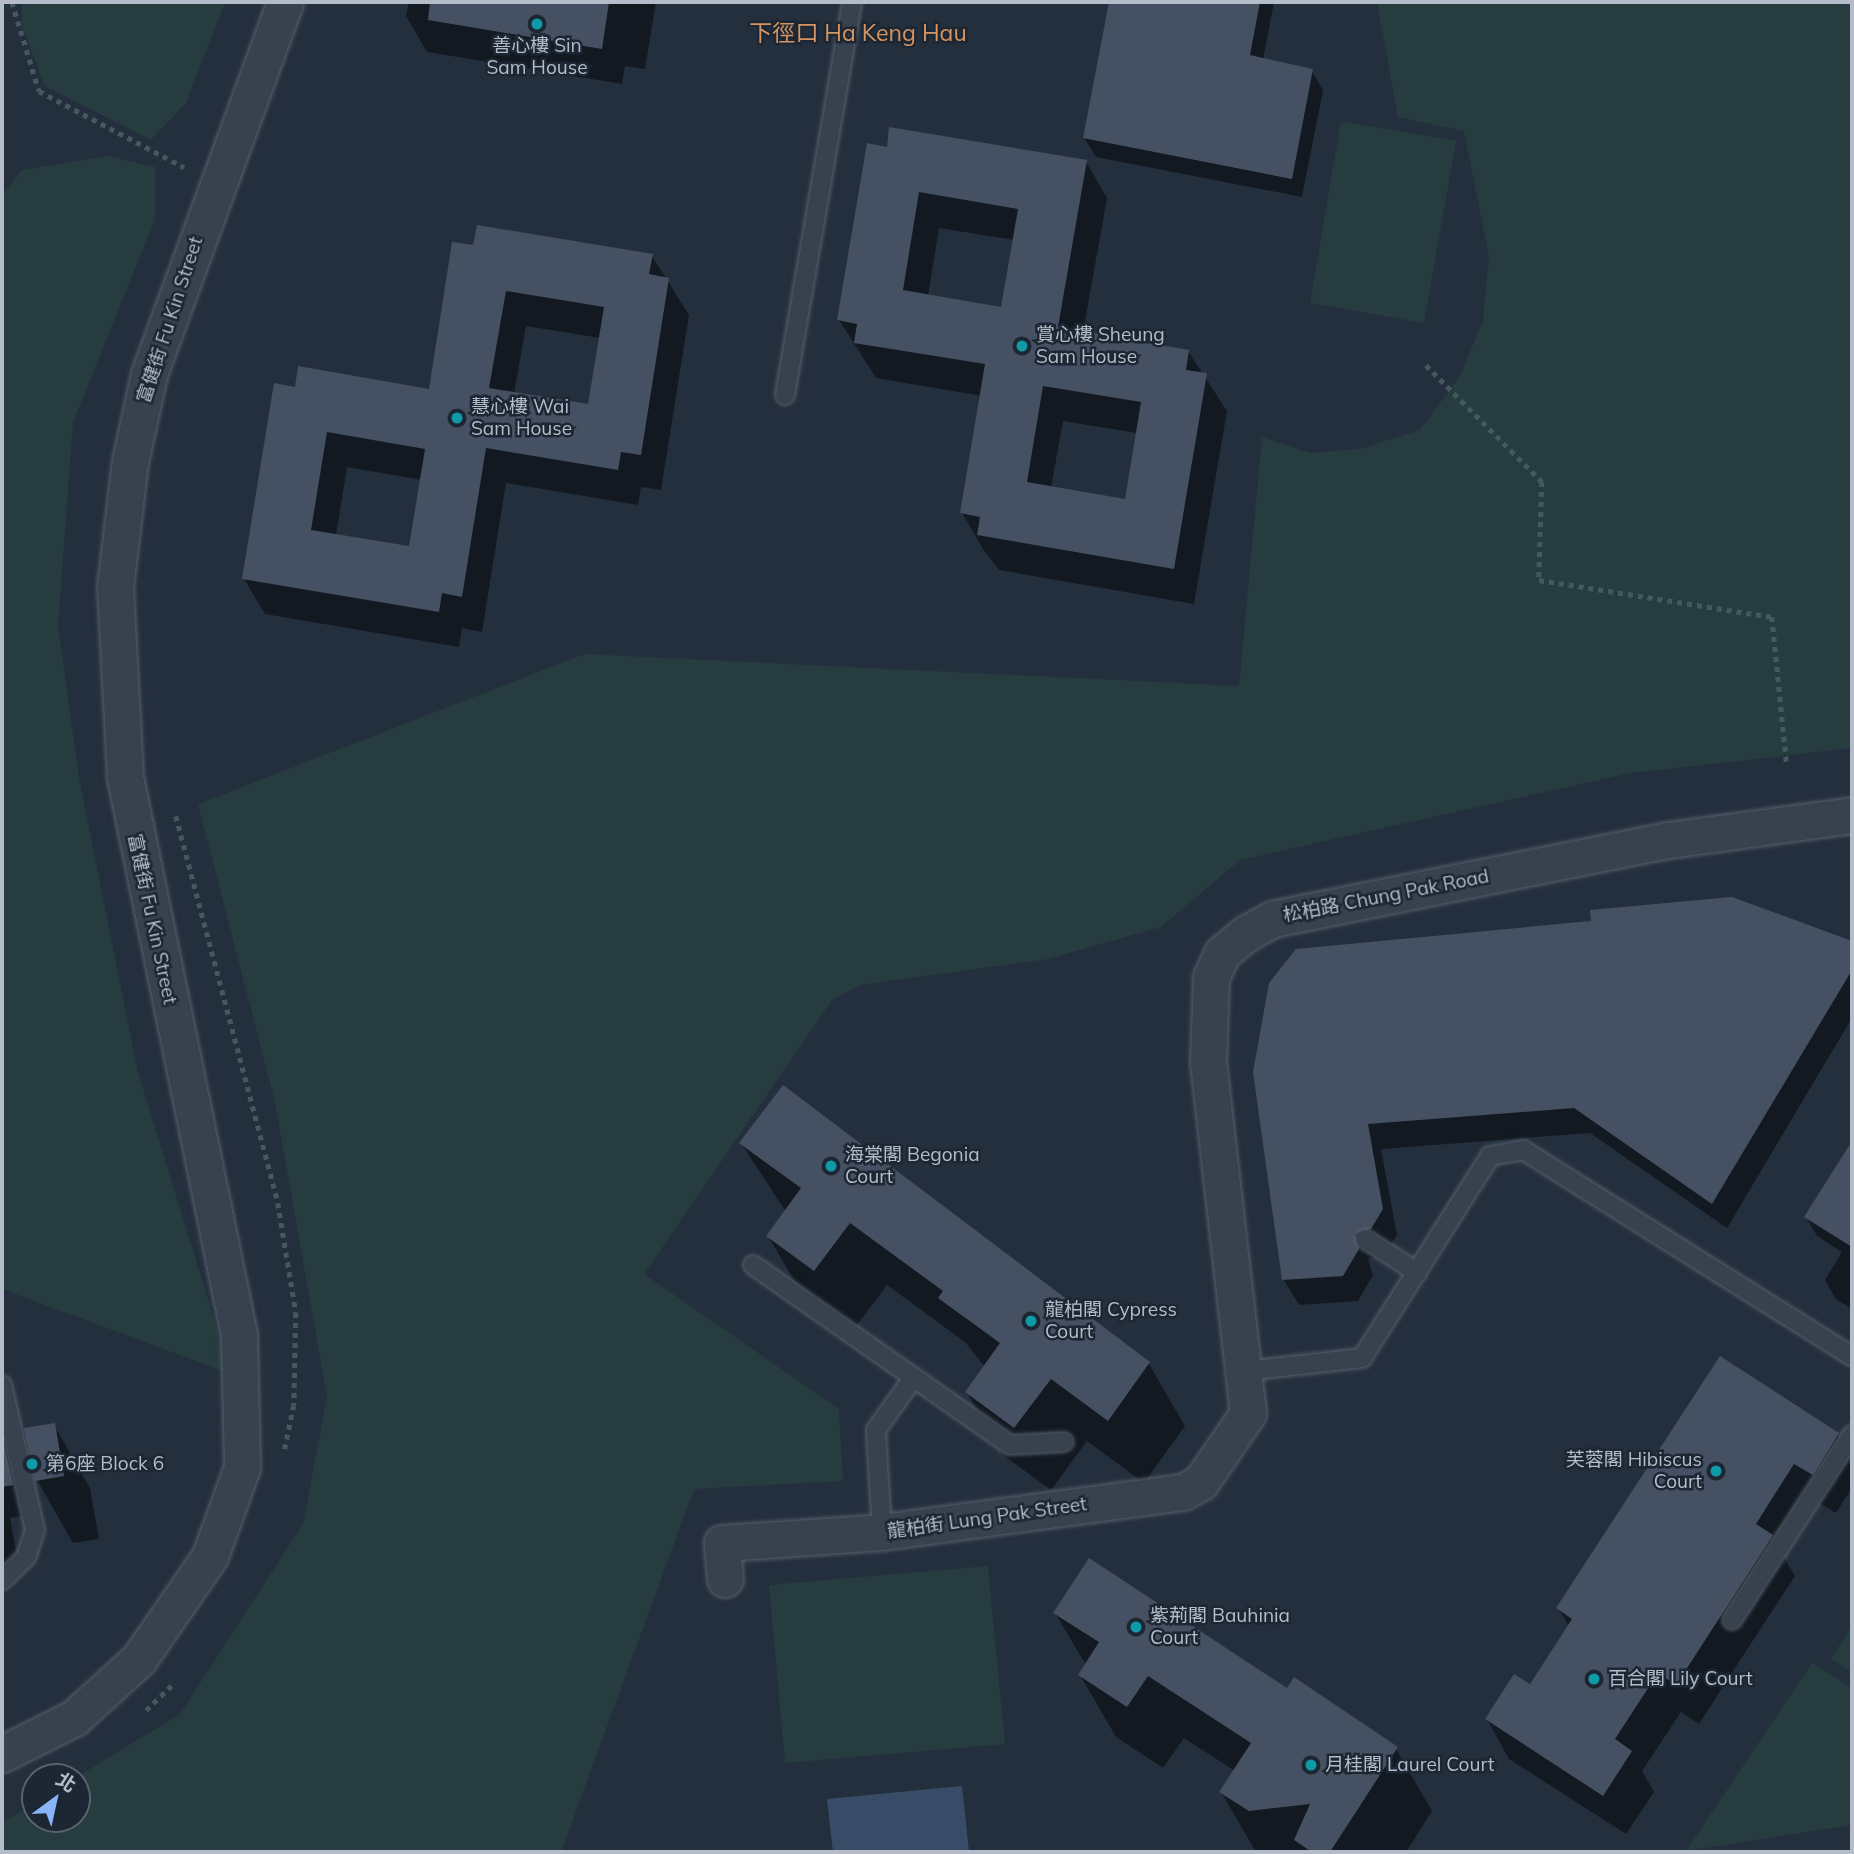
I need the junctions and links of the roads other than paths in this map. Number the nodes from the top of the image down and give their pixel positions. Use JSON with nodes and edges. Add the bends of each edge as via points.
{"nodes":[{"id":1,"x":285,"y":2,"type":"edge"},
{"id":2,"x":852,"y":2,"type":"edge"},
{"id":3,"x":785,"y":395,"type":"dead end"},
{"id":4,"x":1852,"y":815,"type":"edge"},
{"id":5,"x":1365,"y":1239,"type":"dead end"},
{"id":6,"x":753,"y":1265,"type":"dead end"},
{"id":7,"x":1417,"y":1272,"type":"junction"},
{"id":8,"x":1852,"y":1356,"type":"edge"},
{"id":9,"x":1246,"y":1371,"type":"junction"},
{"id":10,"x":914,"y":1377,"type":"junction"},
{"id":11,"x":2,"y":1385,"type":"edge"},
{"id":12,"x":1248,"y":1413,"type":"joint"},
{"id":13,"x":1852,"y":1435,"type":"edge"},
{"id":14,"x":1064,"y":1442,"type":"dead end"},
{"id":15,"x":882,"y":1532,"type":"junction"},
{"id":16,"x":725,"y":1579,"type":"dead end"},
{"id":17,"x":2,"y":1580,"type":"edge"},
{"id":18,"x":1732,"y":1620,"type":"dead end"},
{"id":19,"x":2,"y":1754,"type":"edge"}],
"edges":[{"from":1,"to":19,"type":"street","name":"富健街 Fu Kin Street","via":[[149,374],[130,462],[115,587],[125,777],[239,1335],[242,1467],[210,1556],[139,1659],[74,1718]]},
{"from":2,"to":3,"type":"lane"},
{"from":4,"to":9,"type":"street","name":"松柏路 Chung Pak Road","via":[[1668,840],[1272,919],[1222,953],[1211,977],[1208,1062]]},
{"from":5,"to":7,"type":"lane"},
{"from":6,"to":10,"type":"lane"},
{"from":7,"to":8,"type":"lane","via":[[1490,1156],[1523,1150]]},
{"from":7,"to":9,"type":"lane","via":[[1362,1357]]},
{"from":9,"to":12,"type":"street","name":"松柏路 Chung Pak Road"},
{"from":10,"to":14,"type":"lane","via":[[1010,1446]]},
{"from":10,"to":15,"type":"lane","via":[[876,1430]]},
{"from":11,"to":17,"type":"lane","via":[[35,1530],[26,1557]]},
{"from":12,"to":15,"type":"street","name":"龍柏街 Lung Pak Street","via":[[1201,1482],[1183,1492]]},
{"from":13,"to":18,"type":"lane"},
{"from":15,"to":16,"type":"street","name":"龍柏街 Lung Pak Street","via":[[722,1543]]}]}
